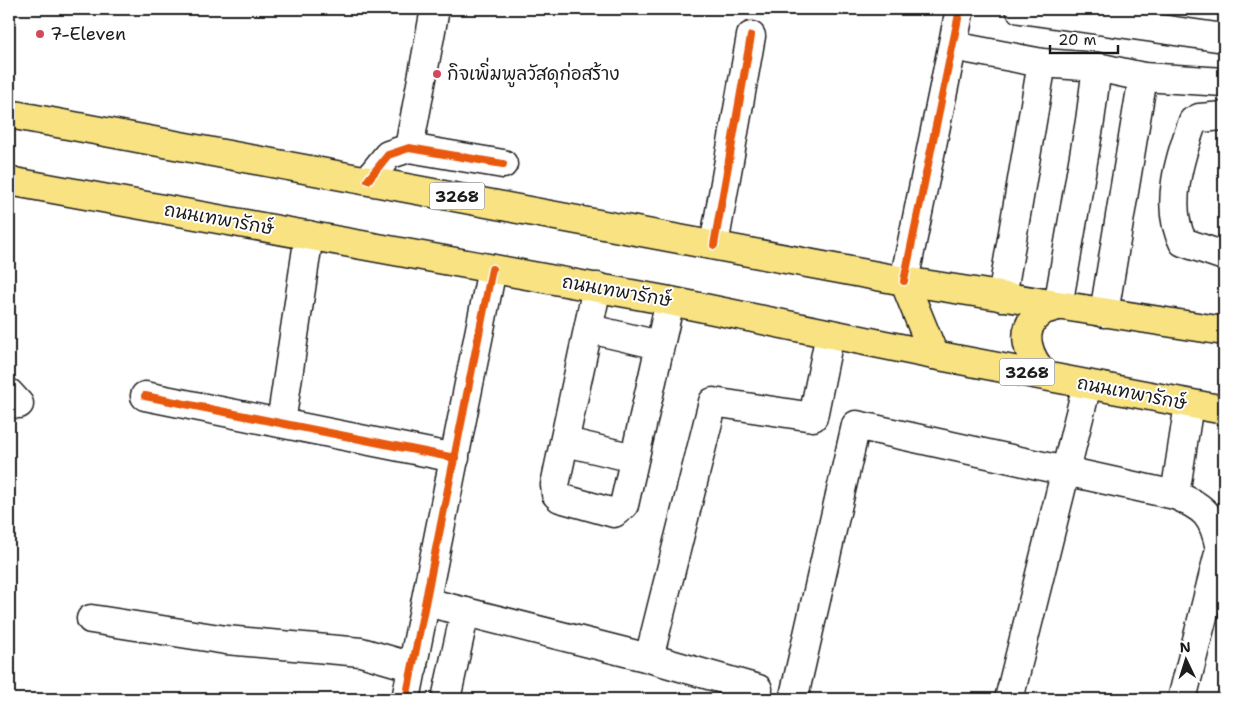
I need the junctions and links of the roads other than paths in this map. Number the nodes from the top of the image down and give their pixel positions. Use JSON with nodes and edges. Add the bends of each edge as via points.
{"nodes":[{"id":1,"x":435,"y":9,"type":"edge"},
{"id":2,"x":960,"y":9,"type":"edge"},
{"id":3,"x":1020,"y":9,"type":"edge"},
{"id":4,"x":750,"y":36,"type":"dead end"},
{"id":5,"x":1224,"y":38,"type":"edge"},
{"id":6,"x":953,"y":46,"type":"junction"},
{"id":7,"x":1042,"y":63,"type":"junction"},
{"id":8,"x":1097,"y":67,"type":"junction"},
{"id":9,"x":1143,"y":77,"type":"junction"},
{"id":10,"x":1224,"y":82,"type":"edge"},
{"id":11,"x":9,"y":114,"type":"edge"},
{"id":12,"x":1224,"y":116,"type":"edge"},
{"id":13,"x":409,"y":148,"type":"junction"},
{"id":14,"x":503,"y":164,"type":"dead end"},
{"id":15,"x":368,"y":180,"type":"junction"},
{"id":16,"x":9,"y":181,"type":"edge"},
{"id":17,"x":309,"y":235,"type":"junction"},
{"id":18,"x":714,"y":245,"type":"junction"},
{"id":19,"x":1224,"y":256,"type":"edge"},
{"id":20,"x":492,"y":269,"type":"junction"},
{"id":21,"x":904,"y":281,"type":"junction"},
{"id":22,"x":597,"y":287,"type":"junction"},
{"id":23,"x":1002,"y":297,"type":"junction"},
{"id":24,"x":670,"y":300,"type":"junction"},
{"id":25,"x":1058,"y":306,"type":"junction"},
{"id":26,"x":1104,"y":313,"type":"junction"},
{"id":27,"x":590,"y":330,"type":"junction"},
{"id":28,"x":1224,"y":330,"type":"edge"},
{"id":29,"x":830,"y":334,"type":"junction"},
{"id":30,"x":659,"y":345,"type":"junction"},
{"id":31,"x":934,"y":355,"type":"junction"},
{"id":32,"x":1044,"y":375,"type":"junction"},
{"id":33,"x":1087,"y":384,"type":"junction"},
{"id":34,"x":145,"y":396,"type":"dead end"},
{"id":35,"x":1189,"y":404,"type":"junction"},
{"id":36,"x":1224,"y":410,"type":"edge"},
{"id":37,"x":813,"y":417,"type":"junction"},
{"id":38,"x":281,"y":423,"type":"junction"},
{"id":39,"x":856,"y":425,"type":"junction"},
{"id":40,"x":566,"y":442,"type":"junction"},
{"id":41,"x":455,"y":458,"type":"junction"},
{"id":42,"x":634,"y":458,"type":"junction"},
{"id":43,"x":1066,"y":472,"type":"junction"},
{"id":44,"x":1175,"y":495,"type":"junction"},
{"id":45,"x":426,"y":602,"type":"junction"},
{"id":46,"x":465,"y":612,"type":"junction"},
{"id":47,"x":91,"y":618,"type":"dead end"},
{"id":48,"x":649,"y":658,"type":"junction"},
{"id":49,"x":412,"y":668,"type":"junction"},
{"id":50,"x":757,"y":694,"type":"edge"},
{"id":51,"x":801,"y":698,"type":"edge"},
{"id":52,"x":406,"y":699,"type":"edge"},
{"id":53,"x":446,"y":699,"type":"edge"},
{"id":54,"x":1009,"y":699,"type":"edge"},
{"id":55,"x":1182,"y":699,"type":"edge"}],
"edges":[{"from":1,"to":13,"type":"street"},
{"from":2,"to":6,"type":"street"},
{"from":3,"to":5,"type":"street"},
{"from":4,"to":18,"type":"street"},
{"from":6,"to":7,"type":"street"},
{"from":6,"to":21,"type":"street"},
{"from":7,"to":8,"type":"street"},
{"from":7,"to":23,"type":"street"},
{"from":8,"to":9,"type":"street"},
{"from":8,"to":25,"type":"street"},
{"from":9,"to":10,"type":"street"},
{"from":9,"to":26,"type":"street"},
{"from":11,"to":15,"type":"main road","number":"3268"},
{"from":12,"to":19,"type":"street","via":[[1193,121],[1182,151],[1173,210],[1183,242]]},
{"from":13,"to":14,"type":"street"},
{"from":13,"to":15,"type":"street","via":[[388,155]]},
{"from":15,"to":18,"type":"main road","number":"3268"},
{"from":16,"to":17,"type":"main road","name":"ถนนเทพารักษ์","number":"3268"},
{"from":17,"to":20,"type":"main road","name":"ถนนเทพารักษ์","number":"3268"},
{"from":17,"to":38,"type":"street"},
{"from":18,"to":21,"type":"main road","number":"3268"},
{"from":20,"to":22,"type":"main road","name":"ถนนเทพารักษ์","number":"3268"},
{"from":20,"to":41,"type":"street"},
{"from":21,"to":23,"type":"main road","number":"3268"},
{"from":21,"to":31,"type":"main road"},
{"from":22,"to":24,"type":"main road","name":"ถนนเทพารักษ์","number":"3268"},
{"from":22,"to":27,"type":"street"},
{"from":23,"to":25,"type":"main road","number":"3268"},
{"from":24,"to":29,"type":"main road","name":"ถนนเทพารักษ์","number":"3268"},
{"from":24,"to":30,"type":"street"},
{"from":25,"to":26,"type":"main road","number":"3268"},
{"from":25,"to":32,"type":"main road","via":[[1041,311],[1029,327],[1028,349],[1033,362]]},
{"from":26,"to":28,"type":"main road","number":"3268"},
{"from":27,"to":30,"type":"street"},
{"from":27,"to":40,"type":"street"},
{"from":29,"to":31,"type":"main road","name":"ถนนเทพารักษ์","number":"3268"},
{"from":29,"to":37,"type":"street"},
{"from":30,"to":42,"type":"street"},
{"from":31,"to":32,"type":"main road","name":"ถนนเทพารักษ์","number":"3268"},
{"from":32,"to":33,"type":"main road","name":"ถนนเทพารักษ์","number":"3268"},
{"from":33,"to":35,"type":"main road","name":"ถนนเทพารักษ์","number":"3268"},
{"from":33,"to":43,"type":"street"},
{"from":34,"to":38,"type":"street"},
{"from":35,"to":36,"type":"main road","name":"ถนนเทพารักษ์","number":"3268"},
{"from":35,"to":44,"type":"street"},
{"from":37,"to":39,"type":"street"},
{"from":37,"to":48,"type":"street","via":[[713,402]]},
{"from":38,"to":41,"type":"street"},
{"from":39,"to":43,"type":"street"},
{"from":39,"to":51,"type":"street"},
{"from":40,"to":42,"type":"street"},
{"from":40,"to":42,"type":"street","via":[[555,485],[556,494],[560,498],[614,513],[624,505]]},
{"from":41,"to":45,"type":"street"},
{"from":43,"to":44,"type":"street"},
{"from":43,"to":54,"type":"street"},
{"from":44,"to":55,"type":"street","via":[[1200,506],[1216,529],[1220,549]]},
{"from":45,"to":46,"type":"street"},
{"from":45,"to":49,"type":"street"},
{"from":46,"to":48,"type":"street"},
{"from":46,"to":53,"type":"street"},
{"from":47,"to":49,"type":"street","via":[[226,640],[361,652]]},
{"from":48,"to":50,"type":"street"},
{"from":49,"to":52,"type":"street"},
{"from":50,"to":51,"type":"street"}]}
